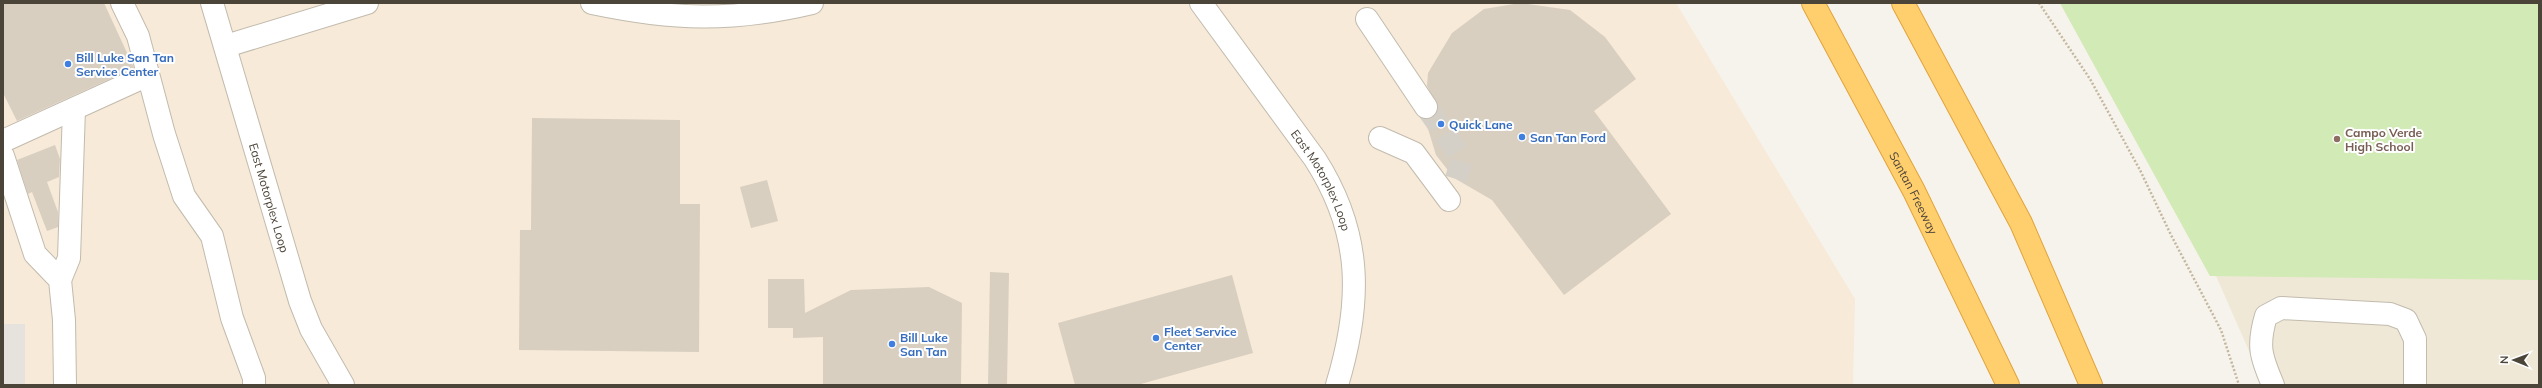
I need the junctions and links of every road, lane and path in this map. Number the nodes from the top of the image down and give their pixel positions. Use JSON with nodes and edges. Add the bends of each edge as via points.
{"nodes":[{"id":1,"x":122,"y":3,"type":"edge"},
{"id":2,"x":212,"y":3,"type":"edge"},
{"id":3,"x":367,"y":3,"type":"edge"},
{"id":4,"x":592,"y":3,"type":"edge"},
{"id":5,"x":812,"y":3,"type":"edge"},
{"id":6,"x":1201,"y":3,"type":"edge"},
{"id":7,"x":1813,"y":3,"type":"edge"},
{"id":8,"x":1903,"y":3,"type":"edge"},
{"id":9,"x":2039,"y":3,"type":"edge"},
{"id":10,"x":1367,"y":19,"type":"dead end"},
{"id":11,"x":226,"y":46,"type":"junction"},
{"id":12,"x":148,"y":75,"type":"junction"},
{"id":13,"x":1426,"y":106,"type":"tunnel mouth"},
{"id":14,"x":74,"y":109,"type":"junction"},
{"id":15,"x":1380,"y":138,"type":"dead end"},
{"id":16,"x":3,"y":141,"type":"edge"},
{"id":17,"x":3,"y":156,"type":"edge"},
{"id":18,"x":1456,"y":179,"type":"tunnel mouth"},
{"id":19,"x":60,"y":280,"type":"junction"},
{"id":20,"x":65,"y":385,"type":"edge"},
{"id":21,"x":254,"y":385,"type":"edge"},
{"id":22,"x":343,"y":385,"type":"edge"},
{"id":23,"x":1337,"y":385,"type":"edge"},
{"id":24,"x":2008,"y":385,"type":"edge"},
{"id":25,"x":2091,"y":385,"type":"edge"},
{"id":26,"x":2239,"y":385,"type":"edge"},
{"id":27,"x":2273,"y":385,"type":"edge"},
{"id":28,"x":2415,"y":385,"type":"edge"}],
"edges":[{"from":1,"to":12,"type":"street","via":[[138,36]]},
{"from":2,"to":11,"type":"street","name":"East Motorplex Loop"},
{"from":3,"to":11,"type":"street"},
{"from":4,"to":5,"type":"street","via":[[673,17],[702,18],[763,13]]},
{"from":6,"to":23,"type":"street","name":"East Motorplex Loop","via":[[1315,159],[1330,183],[1341,209],[1353,259],[1354,296],[1350,337]]},
{"from":7,"to":24,"type":"highway","name":"Santan Freeway","via":[[1914,191]]},
{"from":8,"to":25,"type":"highway","via":[[2021,223]]},
{"from":9,"to":26,"type":"path","via":[[2090,79],[2140,170],[2221,330]]},
{"from":10,"to":13,"type":"street"},
{"from":11,"to":22,"type":"street","name":"East Motorplex Loop","via":[[300,301],[311,329]]},
{"from":12,"to":14,"type":"street"},
{"from":12,"to":21,"type":"street","via":[[184,196],[212,236],[232,318],[254,378]]},
{"from":14,"to":16,"type":"street"},
{"from":14,"to":19,"type":"street","via":[[69,258]]},
{"from":15,"to":18,"type":"street","via":[[1414,152],[1449,200]]},
{"from":17,"to":19,"type":"street","via":[[35,254]]},
{"from":19,"to":20,"type":"street","via":[[64,320]]},
{"from":27,"to":28,"type":"street","via":[[2262,360],[2260,337],[2266,316],[2282,308],[2390,314],[2406,320],[2415,339]]}]}
